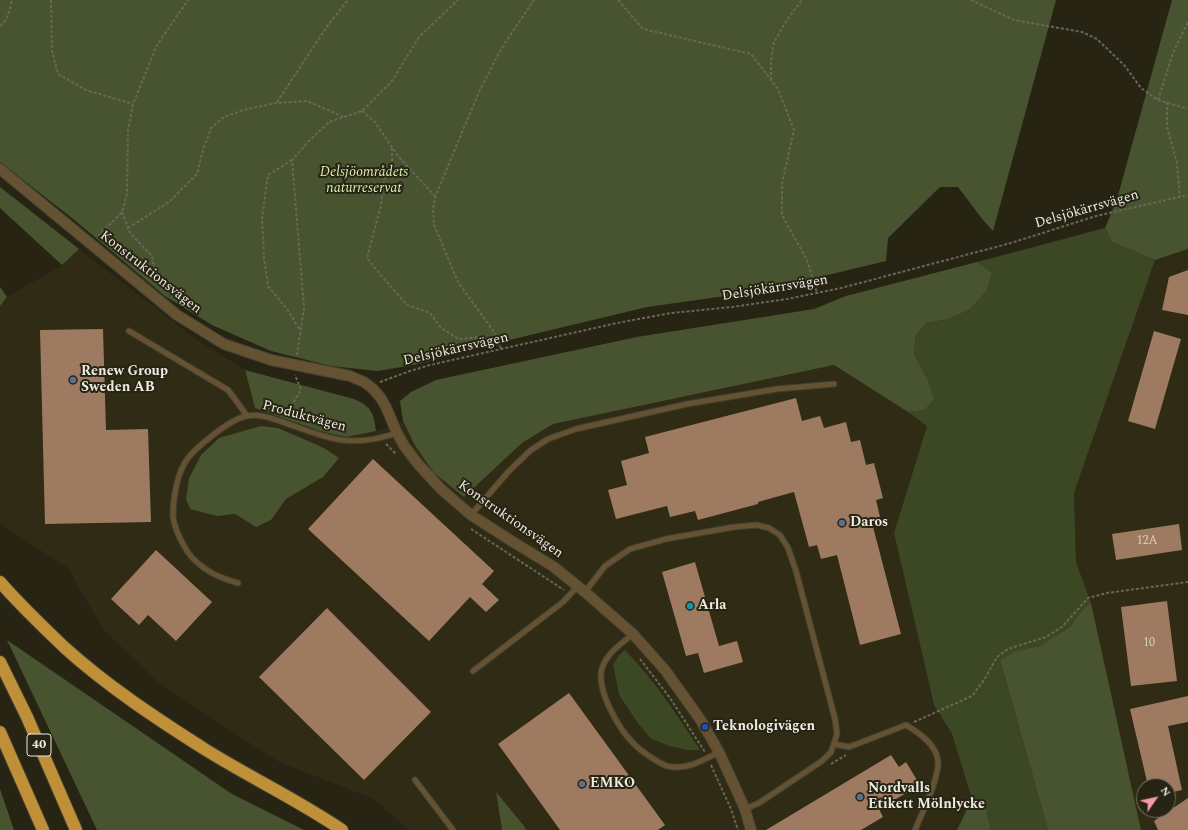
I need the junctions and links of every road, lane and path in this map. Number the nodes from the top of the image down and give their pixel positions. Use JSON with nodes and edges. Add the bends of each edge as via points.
{"nodes":[{"id":1,"x":12,"y":0,"type":"edge"},
{"id":2,"x":51,"y":0,"type":"edge"},
{"id":3,"x":188,"y":0,"type":"edge"},
{"id":4,"x":348,"y":0,"type":"edge"},
{"id":5,"x":458,"y":0,"type":"edge"},
{"id":6,"x":534,"y":0,"type":"edge"},
{"id":7,"x":618,"y":0,"type":"edge"},
{"id":8,"x":802,"y":0,"type":"edge"},
{"id":9,"x":971,"y":0,"type":"edge"},
{"id":10,"x":1188,"y":22,"type":"edge"},
{"id":11,"x":0,"y":26,"type":"edge"},
{"id":12,"x":771,"y":80,"type":"junction"},
{"id":13,"x":1158,"y":100,"type":"junction"},
{"id":14,"x":276,"y":102,"type":"junction"},
{"id":15,"x":1167,"y":102,"type":"junction"},
{"id":16,"x":133,"y":104,"type":"junction"},
{"id":17,"x":1188,"y":109,"type":"edge"},
{"id":18,"x":362,"y":111,"type":"junction"},
{"id":19,"x":344,"y":117,"type":"junction"},
{"id":20,"x":392,"y":148,"type":"junction"},
{"id":21,"x":292,"y":160,"type":"junction"},
{"id":22,"x":0,"y":170,"type":"edge"},
{"id":23,"x":1188,"y":195,"type":"edge"},
{"id":24,"x":1180,"y":196,"type":"junction"},
{"id":25,"x":435,"y":197,"type":"junction"},
{"id":26,"x":122,"y":212,"type":"junction"},
{"id":27,"x":128,"y":228,"type":"junction"},
{"id":28,"x":90,"y":244,"type":"junction"},
{"id":29,"x":817,"y":293,"type":"junction"},
{"id":30,"x":160,"y":301,"type":"junction"},
{"id":31,"x":300,"y":330,"type":"junction"},
{"id":32,"x":129,"y":331,"type":"dead end"},
{"id":33,"x":500,"y":346,"type":"junction"},
{"id":34,"x":501,"y":350,"type":"junction"},
{"id":35,"x":295,"y":365,"type":"junction"},
{"id":36,"x":834,"y":384,"type":"dead end"},
{"id":37,"x":372,"y":388,"type":"junction"},
{"id":38,"x":246,"y":416,"type":"junction"},
{"id":39,"x":282,"y":422,"type":"junction"},
{"id":40,"x":397,"y":433,"type":"junction"},
{"id":41,"x":472,"y":515,"type":"junction"},
{"id":42,"x":0,"y":582,"type":"edge"},
{"id":43,"x":1188,"y":582,"type":"edge"},
{"id":44,"x":238,"y":583,"type":"dead end"},
{"id":45,"x":581,"y":589,"type":"junction"},
{"id":46,"x":632,"y":634,"type":"junction"},
{"id":47,"x":0,"y":662,"type":"edge"},
{"id":48,"x":474,"y":671,"type":"dead end"},
{"id":49,"x":906,"y":725,"type":"junction"},
{"id":50,"x":0,"y":732,"type":"edge"},
{"id":51,"x":834,"y":744,"type":"junction"},
{"id":52,"x":719,"y":752,"type":"junction"},
{"id":53,"x":415,"y":780,"type":"dead end"},
{"id":54,"x":745,"y":809,"type":"junction"},
{"id":55,"x":42,"y":828,"type":"edge"},
{"id":56,"x":76,"y":830,"type":"edge"},
{"id":57,"x":342,"y":830,"type":"edge"},
{"id":58,"x":453,"y":830,"type":"edge"},
{"id":59,"x":751,"y":830,"type":"edge"},
{"id":60,"x":915,"y":830,"type":"edge"}],
"edges":[{"from":1,"to":11,"type":"path","via":[[10,11]]},
{"from":2,"to":16,"type":"path","via":[[52,51],[58,74],[86,90]]},
{"from":3,"to":16,"type":"path","via":[[157,45]]},
{"from":4,"to":14,"type":"path","via":[[328,24]]},
{"from":5,"to":18,"type":"path","via":[[419,37],[392,81]]},
{"from":6,"to":25,"type":"path","via":[[497,56]]},
{"from":7,"to":12,"type":"path","via":[[643,29],[751,54]]},
{"from":8,"to":12,"type":"path","via":[[774,42]]},
{"from":9,"to":13,"type":"path","via":[[1014,20],[1082,32],[1097,39],[1125,66],[1141,88]]},
{"from":10,"to":13,"type":"path","via":[[1173,53]]},
{"from":12,"to":29,"type":"path","via":[[778,89],[794,130],[782,184],[782,215],[807,260]]},
{"from":13,"to":15,"type":"path"},
{"from":14,"to":19,"type":"path","via":[[307,101]]},
{"from":14,"to":27,"type":"path","via":[[224,117],[211,128],[197,174],[169,202]]},
{"from":15,"to":17,"type":"path"},
{"from":15,"to":24,"type":"path","via":[[1167,127],[1177,163]]},
{"from":16,"to":26,"type":"path","via":[[128,130],[127,194]]},
{"from":18,"to":19,"type":"path"},
{"from":18,"to":20,"type":"path","via":[[375,122]]},
{"from":19,"to":21,"type":"path","via":[[329,122]]},
{"from":20,"to":25,"type":"path"},
{"from":20,"to":33,"type":"path","via":[[392,162],[384,180],[381,205],[367,258],[407,305],[430,313],[441,328],[459,339],[479,337]]},
{"from":21,"to":31,"type":"path","via":[[304,308]]},
{"from":21,"to":31,"type":"path","via":[[268,175],[262,217],[268,286]]},
{"from":22,"to":28,"type":"street","name":"Konstruktionsvägen"},
{"from":23,"to":24,"type":"path","name":"Delsjökärrsvägen"},
{"from":24,"to":29,"type":"path","name":"Delsjökärrsvägen","via":[[1096,216],[1011,243]]},
{"from":25,"to":33,"type":"path","via":[[434,225],[458,282],[501,342]]},
{"from":26,"to":27,"type":"path"},
{"from":26,"to":28,"type":"path"},
{"from":27,"to":30,"type":"path","via":[[152,256]]},
{"from":28,"to":30,"type":"street","name":"Konstruktionsvägen"},
{"from":29,"to":34,"type":"path","name":"Delsjökärrsvägen","via":[[732,307],[671,313]]},
{"from":30,"to":35,"type":"street","name":"Konstruktionsvägen","via":[[177,315],[224,344],[271,360]]},
{"from":31,"to":35,"type":"path"},
{"from":32,"to":38,"type":"lane","via":[[228,390]]},
{"from":33,"to":34,"type":"path"},
{"from":34,"to":37,"type":"path","name":"Delsjökärrsvägen","via":[[410,371],[378,383]]},
{"from":35,"to":37,"type":"street","name":"Konstruktionsvägen","via":[[350,376]]},
{"from":35,"to":39,"type":"path","via":[[294,372],[301,390]]},
{"from":36,"to":41,"type":"lane","via":[[777,389],[687,404],[548,439],[531,450],[509,471]]},
{"from":37,"to":40,"type":"street","name":"Konstruktionsvägen","via":[[386,407]]},
{"from":38,"to":39,"type":"lane","name":"Produktvägen","via":[[268,417]]},
{"from":38,"to":44,"type":"lane","name":"Produktvägen","via":[[218,431],[187,458],[177,480],[173,516],[184,548],[196,562],[207,572]]},
{"from":39,"to":40,"type":"lane","name":"Produktvägen","via":[[343,441],[371,440]]},
{"from":40,"to":41,"type":"street","name":"Konstruktionsvägen","via":[[405,447],[440,489]]},
{"from":41,"to":45,"type":"street","name":"Konstruktionsvägen","via":[[554,567]]},
{"from":42,"to":57,"type":"highway","via":[[65,647],[135,702],[207,750]]},
{"from":43,"to":49,"type":"path","via":[[1088,598],[1062,627],[1046,637],[1008,649],[998,657],[972,696]]},
{"from":45,"to":46,"type":"street","name":"Konstruktionsvägen"},
{"from":45,"to":48,"type":"lane"},
{"from":45,"to":51,"type":"lane","via":[[605,566],[630,549],[666,538],[734,527],[757,525],[769,528],[780,535],[788,548],[796,572],[836,719],[837,734]]},
{"from":46,"to":52,"type":"street","name":"Konstruktionsvägen","via":[[678,687]]},
{"from":46,"to":52,"type":"lane","via":[[608,655],[602,668],[602,686],[607,705],[634,744],[668,766],[685,767]]},
{"from":47,"to":56,"type":"highway","number":"40"},
{"from":49,"to":51,"type":"lane","via":[[849,746]]},
{"from":49,"to":60,"type":"lane","via":[[929,742],[938,761],[936,777]]},
{"from":50,"to":55,"type":"highway","number":"40"},
{"from":51,"to":54,"type":"lane","via":[[831,752],[822,761]]},
{"from":52,"to":54,"type":"street","name":"Konstruktionsvägen"},
{"from":53,"to":58,"type":"lane"},
{"from":54,"to":59,"type":"street","name":"Konstruktionsvägen"}]}
